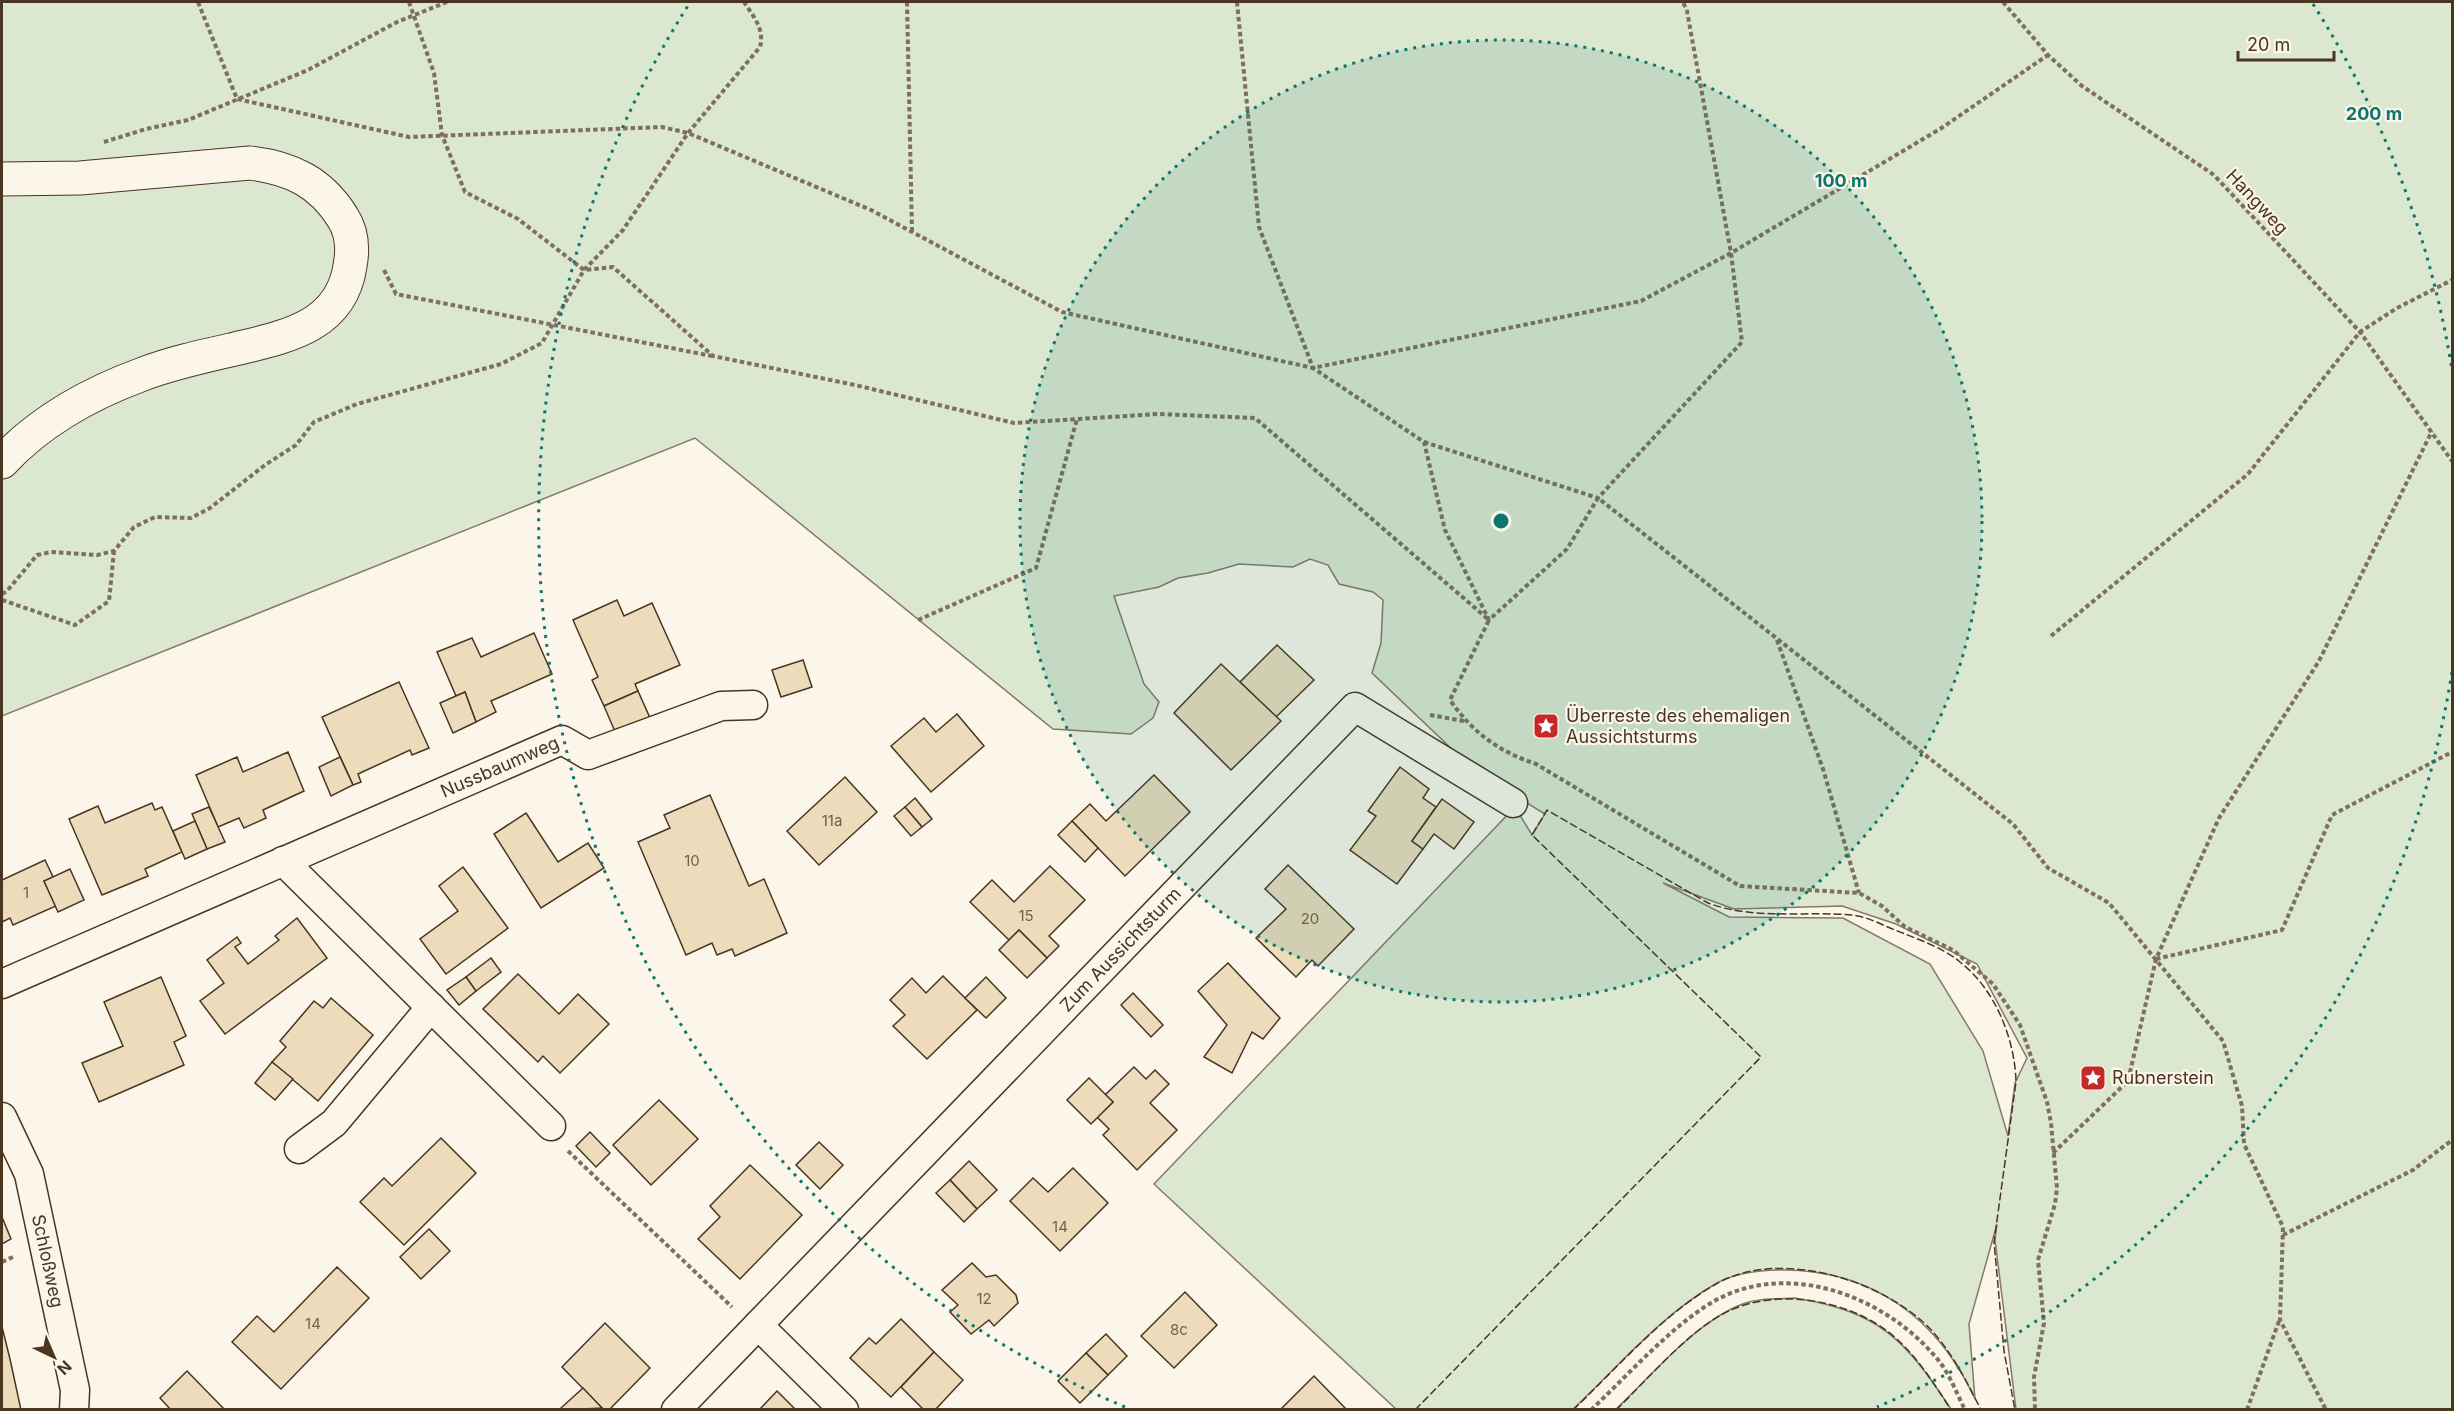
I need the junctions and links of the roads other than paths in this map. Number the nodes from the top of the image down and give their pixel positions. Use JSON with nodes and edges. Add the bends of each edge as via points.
{"nodes":[{"id":1,"x":2,"y":179,"type":"edge"},
{"id":2,"x":2,"y":462,"type":"edge"},
{"id":3,"x":753,"y":705,"type":"dead end"},
{"id":4,"x":1513,"y":803,"type":"dead end"},
{"id":5,"x":283,"y":861,"type":"junction"},
{"id":6,"x":2,"y":984,"type":"edge"},
{"id":7,"x":431,"y":1007,"type":"junction"},
{"id":8,"x":2,"y":1117,"type":"edge"},
{"id":9,"x":551,"y":1126,"type":"road end"},
{"id":10,"x":299,"y":1149,"type":"dead end"},
{"id":11,"x":758,"y":1325,"type":"junction"},
{"id":12,"x":74,"y":1410,"type":"edge"},
{"id":13,"x":676,"y":1410,"type":"edge"},
{"id":14,"x":844,"y":1410,"type":"edge"}],
"edges":[{"from":1,"to":2,"type":"street","via":[[80,178],[250,163],[295,172],[327,195],[346,222],[351,239],[350,273],[344,290],[333,307],[304,330],[142,374],[64,411],[22,440]]},
{"from":3,"to":5,"type":"street","name":"Nussbaumweg","via":[[721,706],[588,755],[562,740]]},
{"from":4,"to":11,"type":"street","name":"Zum Aussichtsturm","via":[[1355,707]]},
{"from":5,"to":6,"type":"street","name":"Nussbaumweg"},
{"from":5,"to":7,"type":"street"},
{"from":7,"to":9,"type":"street"},
{"from":7,"to":10,"type":"street","via":[[334,1123]]},
{"from":8,"to":12,"type":"street","name":"Schloßweg","via":[[28,1174],[75,1390]]},
{"from":11,"to":13,"type":"street","name":"Zum Aussichtsturm"},
{"from":11,"to":14,"type":"street"}]}
